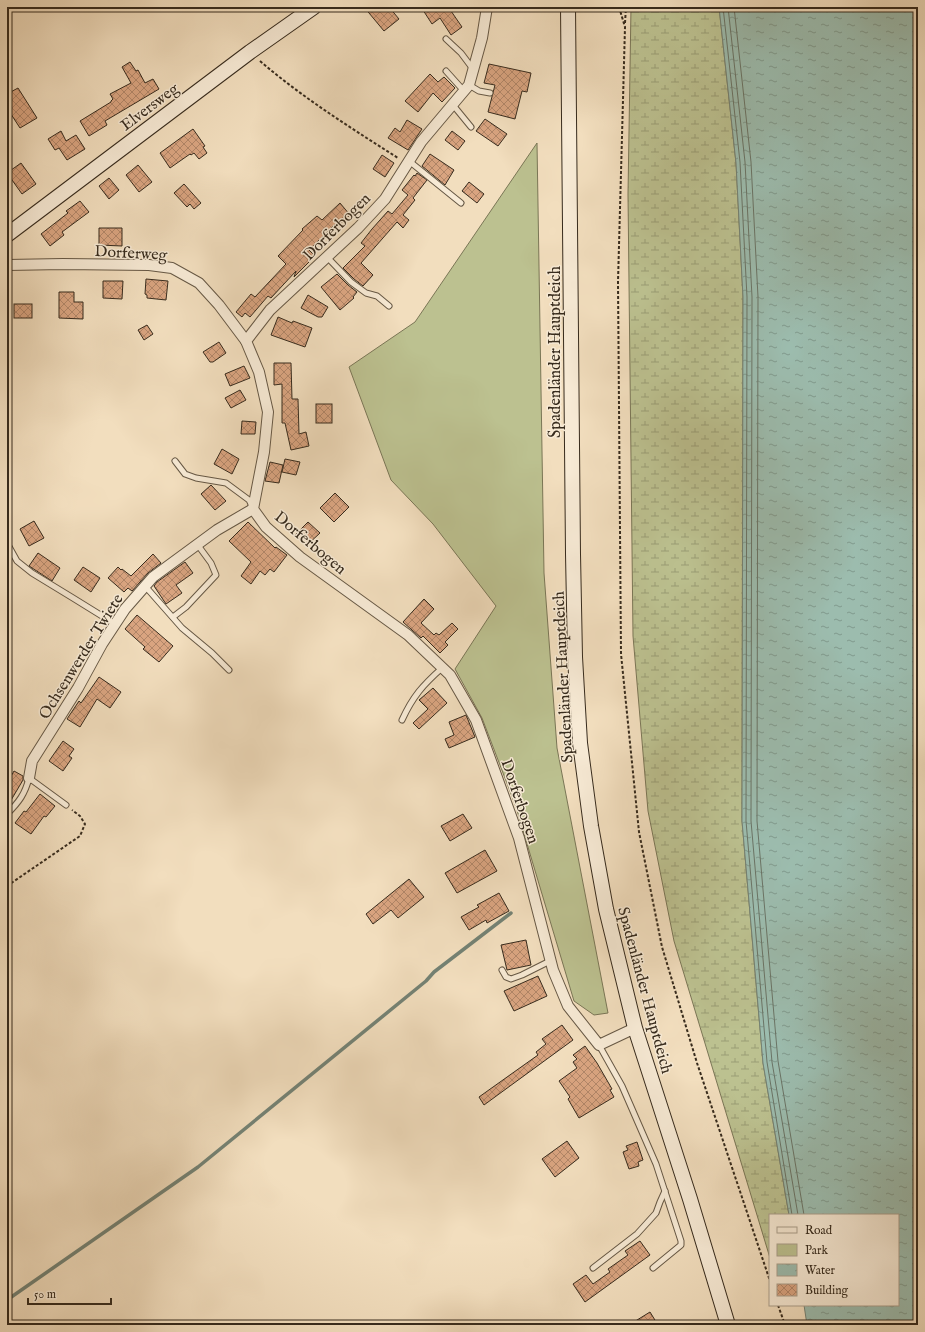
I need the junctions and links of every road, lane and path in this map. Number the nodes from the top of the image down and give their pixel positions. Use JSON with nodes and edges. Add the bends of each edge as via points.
{"nodes":[{"id":1,"x":314,"y":7,"type":"edge"},
{"id":2,"x":487,"y":7,"type":"edge"},
{"id":3,"x":568,"y":7,"type":"edge"},
{"id":4,"x":619,"y":7,"type":"edge"},
{"id":5,"x":626,"y":7,"type":"edge"},
{"id":6,"x":625,"y":27,"type":"junction"},
{"id":7,"x":446,"y":39,"type":"dead end"},
{"id":8,"x":250,"y":52,"type":"junction"},
{"id":9,"x":473,"y":70,"type":"junction"},
{"id":10,"x":446,"y":71,"type":"dead end"},
{"id":11,"x":467,"y":88,"type":"junction"},
{"id":12,"x":490,"y":93,"type":"dead end"},
{"id":13,"x":453,"y":105,"type":"junction"},
{"id":14,"x":471,"y":127,"type":"dead end"},
{"id":15,"x":408,"y":162,"type":"junction"},
{"id":16,"x":461,"y":203,"type":"dead end"},
{"id":17,"x":7,"y":235,"type":"edge"},
{"id":18,"x":327,"y":257,"type":"junction"},
{"id":19,"x":7,"y":265,"type":"edge"},
{"id":20,"x":389,"y":306,"type":"dead end"},
{"id":21,"x":246,"y":341,"type":"junction"},
{"id":22,"x":175,"y":461,"type":"dead end"},
{"id":23,"x":253,"y":509,"type":"junction"},
{"id":24,"x":7,"y":543,"type":"edge"},
{"id":25,"x":197,"y":544,"type":"junction"},
{"id":26,"x":145,"y":586,"type":"junction"},
{"id":27,"x":173,"y":617,"type":"junction"},
{"id":28,"x":115,"y":624,"type":"junction"},
{"id":29,"x":442,"y":668,"type":"junction"},
{"id":30,"x":229,"y":670,"type":"dead end"},
{"id":31,"x":402,"y":720,"type":"dead end"},
{"id":32,"x":29,"y":778,"type":"junction"},
{"id":33,"x":66,"y":805,"type":"joint"},
{"id":34,"x":7,"y":814,"type":"edge"},
{"id":35,"x":7,"y":886,"type":"edge"},
{"id":36,"x":550,"y":961,"type":"junction"},
{"id":37,"x":502,"y":970,"type":"dead end"},
{"id":38,"x":635,"y":1028,"type":"junction"},
{"id":39,"x":599,"y":1045,"type":"junction"},
{"id":40,"x":665,"y":1191,"type":"junction"},
{"id":41,"x":593,"y":1268,"type":"dead end"},
{"id":42,"x":653,"y":1268,"type":"dead end"},
{"id":43,"x":769,"y":1278,"type":"edge"},
{"id":44,"x":778,"y":1306,"type":"edge"},
{"id":45,"x":728,"y":1325,"type":"edge"},
{"id":46,"x":785,"y":1325,"type":"edge"}],
"edges":[{"from":1,"to":8,"type":"street","name":"Elversweg"},
{"from":2,"to":9,"type":"street","name":"Dorferbogen"},
{"from":3,"to":38,"type":"street","name":"Spadenländer Hauptdeich","via":[[573,554],[580,743],[606,909]]},
{"from":4,"to":6,"type":"path"},
{"from":5,"to":6,"type":"path"},
{"from":6,"to":43,"type":"path","via":[[618,282],[621,654],[639,832],[662,946],[697,1063]]},
{"from":7,"to":9,"type":"lane","via":[[461,53]]},
{"from":8,"to":15,"type":"path","via":[[277,76],[359,134]]},
{"from":8,"to":17,"type":"street","name":"Elversweg"},
{"from":9,"to":11,"type":"street","name":"Dorferbogen"},
{"from":10,"to":11,"type":"lane"},
{"from":11,"to":12,"type":"lane"},
{"from":11,"to":13,"type":"street","name":"Dorferbogen"},
{"from":13,"to":14,"type":"lane"},
{"from":13,"to":15,"type":"street","name":"Dorferbogen","via":[[421,142]]},
{"from":15,"to":16,"type":"lane"},
{"from":15,"to":18,"type":"street","name":"Dorferbogen","via":[[385,199]]},
{"from":18,"to":20,"type":"lane","via":[[352,282]]},
{"from":18,"to":21,"type":"street","name":"Dorferbogen","via":[[270,310]]},
{"from":19,"to":21,"type":"street","name":"Dorferweg","via":[[149,265],[172,268],[199,283]]},
{"from":21,"to":23,"type":"street","name":"Dorferbogen","via":[[259,372],[268,412],[264,452]]},
{"from":22,"to":23,"type":"lane","via":[[186,474],[226,483],[249,500]]},
{"from":23,"to":25,"type":"street","name":"Ochsenwerder Twiete"},
{"from":23,"to":29,"type":"street","name":"Dorferbogen","via":[[266,527],[300,557],[408,635]]},
{"from":24,"to":28,"type":"lane","via":[[17,561],[32,573]]},
{"from":25,"to":26,"type":"street","name":"Ochsenwerder Twiete"},
{"from":25,"to":27,"type":"lane","via":[[211,563],[216,575]]},
{"from":26,"to":27,"type":"lane"},
{"from":26,"to":28,"type":"street","name":"Ochsenwerder Twiete"},
{"from":27,"to":30,"type":"lane"},
{"from":28,"to":32,"type":"street","name":"Ochsenwerder Twiete","via":[[32,761]]},
{"from":29,"to":31,"type":"lane","via":[[414,697]]},
{"from":29,"to":36,"type":"street","name":"Dorferbogen","via":[[450,675],[476,720],[519,838]]},
{"from":32,"to":33,"type":"lane"},
{"from":32,"to":34,"type":"lane","via":[[26,790]]},
{"from":33,"to":35,"type":"path","via":[[80,816],[85,824],[80,836]]},
{"from":36,"to":37,"type":"lane","via":[[511,979],[506,977]]},
{"from":36,"to":39,"type":"street","name":"Dorferbogen","via":[[568,1006]]},
{"from":38,"to":39,"type":"street"},
{"from":38,"to":45,"type":"street","name":"Spadenländer Hauptdeich"},
{"from":39,"to":40,"type":"lane","via":[[622,1086]]},
{"from":40,"to":41,"type":"lane","via":[[656,1213],[641,1229]]},
{"from":40,"to":42,"type":"lane","via":[[682,1245]]},
{"from":44,"to":46,"type":"path"}]}
